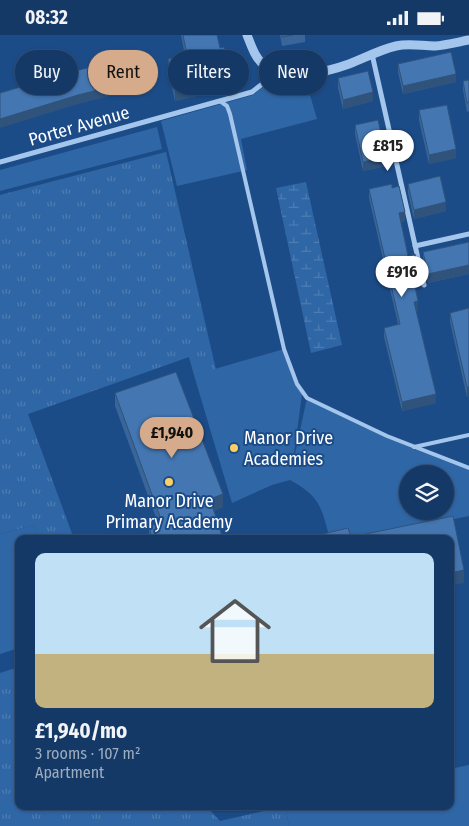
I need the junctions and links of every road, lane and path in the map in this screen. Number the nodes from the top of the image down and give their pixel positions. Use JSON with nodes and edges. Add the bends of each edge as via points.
{"nodes":[{"id":1,"x":247,"y":35,"type":"edge"},
{"id":2,"x":469,"y":40,"type":"edge"},
{"id":3,"x":372,"y":54,"type":"junction"},
{"id":4,"x":259,"y":59,"type":"edge"},
{"id":5,"x":327,"y":70,"type":"edge"},
{"id":6,"x":259,"y":86,"type":"edge"},
{"id":7,"x":233,"y":97,"type":"junction"},
{"id":8,"x":220,"y":101,"type":"junction"},
{"id":9,"x":230,"y":114,"type":"junction"},
{"id":10,"x":0,"y":162,"type":"edge"},
{"id":11,"x":469,"y":234,"type":"edge"},
{"id":12,"x":415,"y":246,"type":"junction"},
{"id":13,"x":424,"y":285,"type":"dead end"},
{"id":14,"x":469,"y":435,"type":"edge"},
{"id":15,"x":414,"y":447,"type":"junction"},
{"id":16,"x":469,"y":468,"type":"edge"}],
"edges":[{"from":1,"to":4,"type":"street"},
{"from":2,"to":3,"type":"street","via":[[397,46]]},
{"from":3,"to":5,"type":"street"},
{"from":3,"to":12,"type":"street"},
{"from":6,"to":7,"type":"street","name":"Porter Avenue"},
{"from":7,"to":8,"type":"street","name":"Porter Avenue"},
{"from":7,"to":9,"type":"lane"},
{"from":8,"to":9,"type":"lane"},
{"from":8,"to":10,"type":"street","name":"Porter Avenue"},
{"from":9,"to":15,"type":"lane","via":[[280,332],[302,394]]},
{"from":11,"to":12,"type":"street"},
{"from":12,"to":13,"type":"street"},
{"from":14,"to":15,"type":"lane"},
{"from":15,"to":16,"type":"lane"}]}
